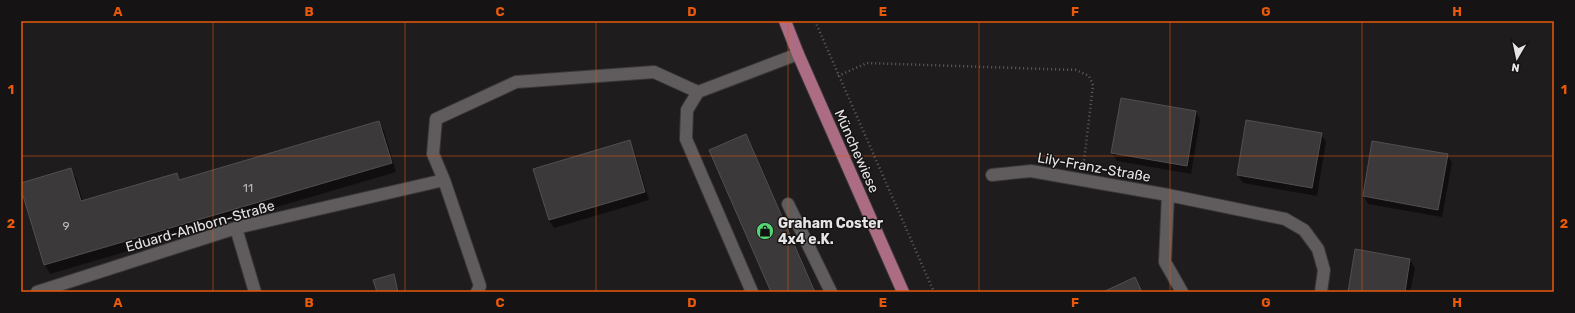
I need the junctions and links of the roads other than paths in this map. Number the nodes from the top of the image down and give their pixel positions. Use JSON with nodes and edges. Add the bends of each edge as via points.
{"nodes":[{"id":1,"x":787,"y":21,"type":"edge"},
{"id":2,"x":798,"y":54,"type":"junction"},
{"id":3,"x":698,"y":92,"type":"junction"},
{"id":4,"x":992,"y":175,"type":"dead end"},
{"id":5,"x":444,"y":180,"type":"junction"},
{"id":6,"x":1168,"y":195,"type":"junction"},
{"id":7,"x":788,"y":204,"type":"dead end"},
{"id":8,"x":236,"y":228,"type":"junction"},
{"id":9,"x":38,"y":292,"type":"edge"},
{"id":10,"x":255,"y":292,"type":"edge"},
{"id":11,"x":477,"y":292,"type":"edge"},
{"id":12,"x":752,"y":292,"type":"edge"},
{"id":13,"x":831,"y":292,"type":"edge"},
{"id":14,"x":903,"y":292,"type":"edge"},
{"id":15,"x":1182,"y":292,"type":"edge"},
{"id":16,"x":1320,"y":292,"type":"edge"}],
"edges":[{"from":1,"to":2,"type":"main road","name":"Münchewiese"},
{"from":2,"to":3,"type":"street"},
{"from":2,"to":14,"type":"main road","name":"Münchewiese"},
{"from":3,"to":5,"type":"street","via":[[654,72],[516,82],[436,119],[433,154]]},
{"from":3,"to":12,"type":"street","via":[[686,110],[686,139]]},
{"from":4,"to":6,"type":"street","name":"Lily-Franz-Straße","via":[[1031,171]]},
{"from":5,"to":8,"type":"street","name":"Eduard-Ahlborn-Straße"},
{"from":5,"to":11,"type":"street","via":[[480,286]]},
{"from":6,"to":15,"type":"street","via":[[1165,262]]},
{"from":6,"to":16,"type":"street","name":"Lily-Franz-Straße","via":[[1285,219],[1304,230],[1318,249],[1324,270]]},
{"from":7,"to":13,"type":"street"},
{"from":8,"to":9,"type":"street","name":"Eduard-Ahlborn-Straße"},
{"from":8,"to":10,"type":"street"}]}
